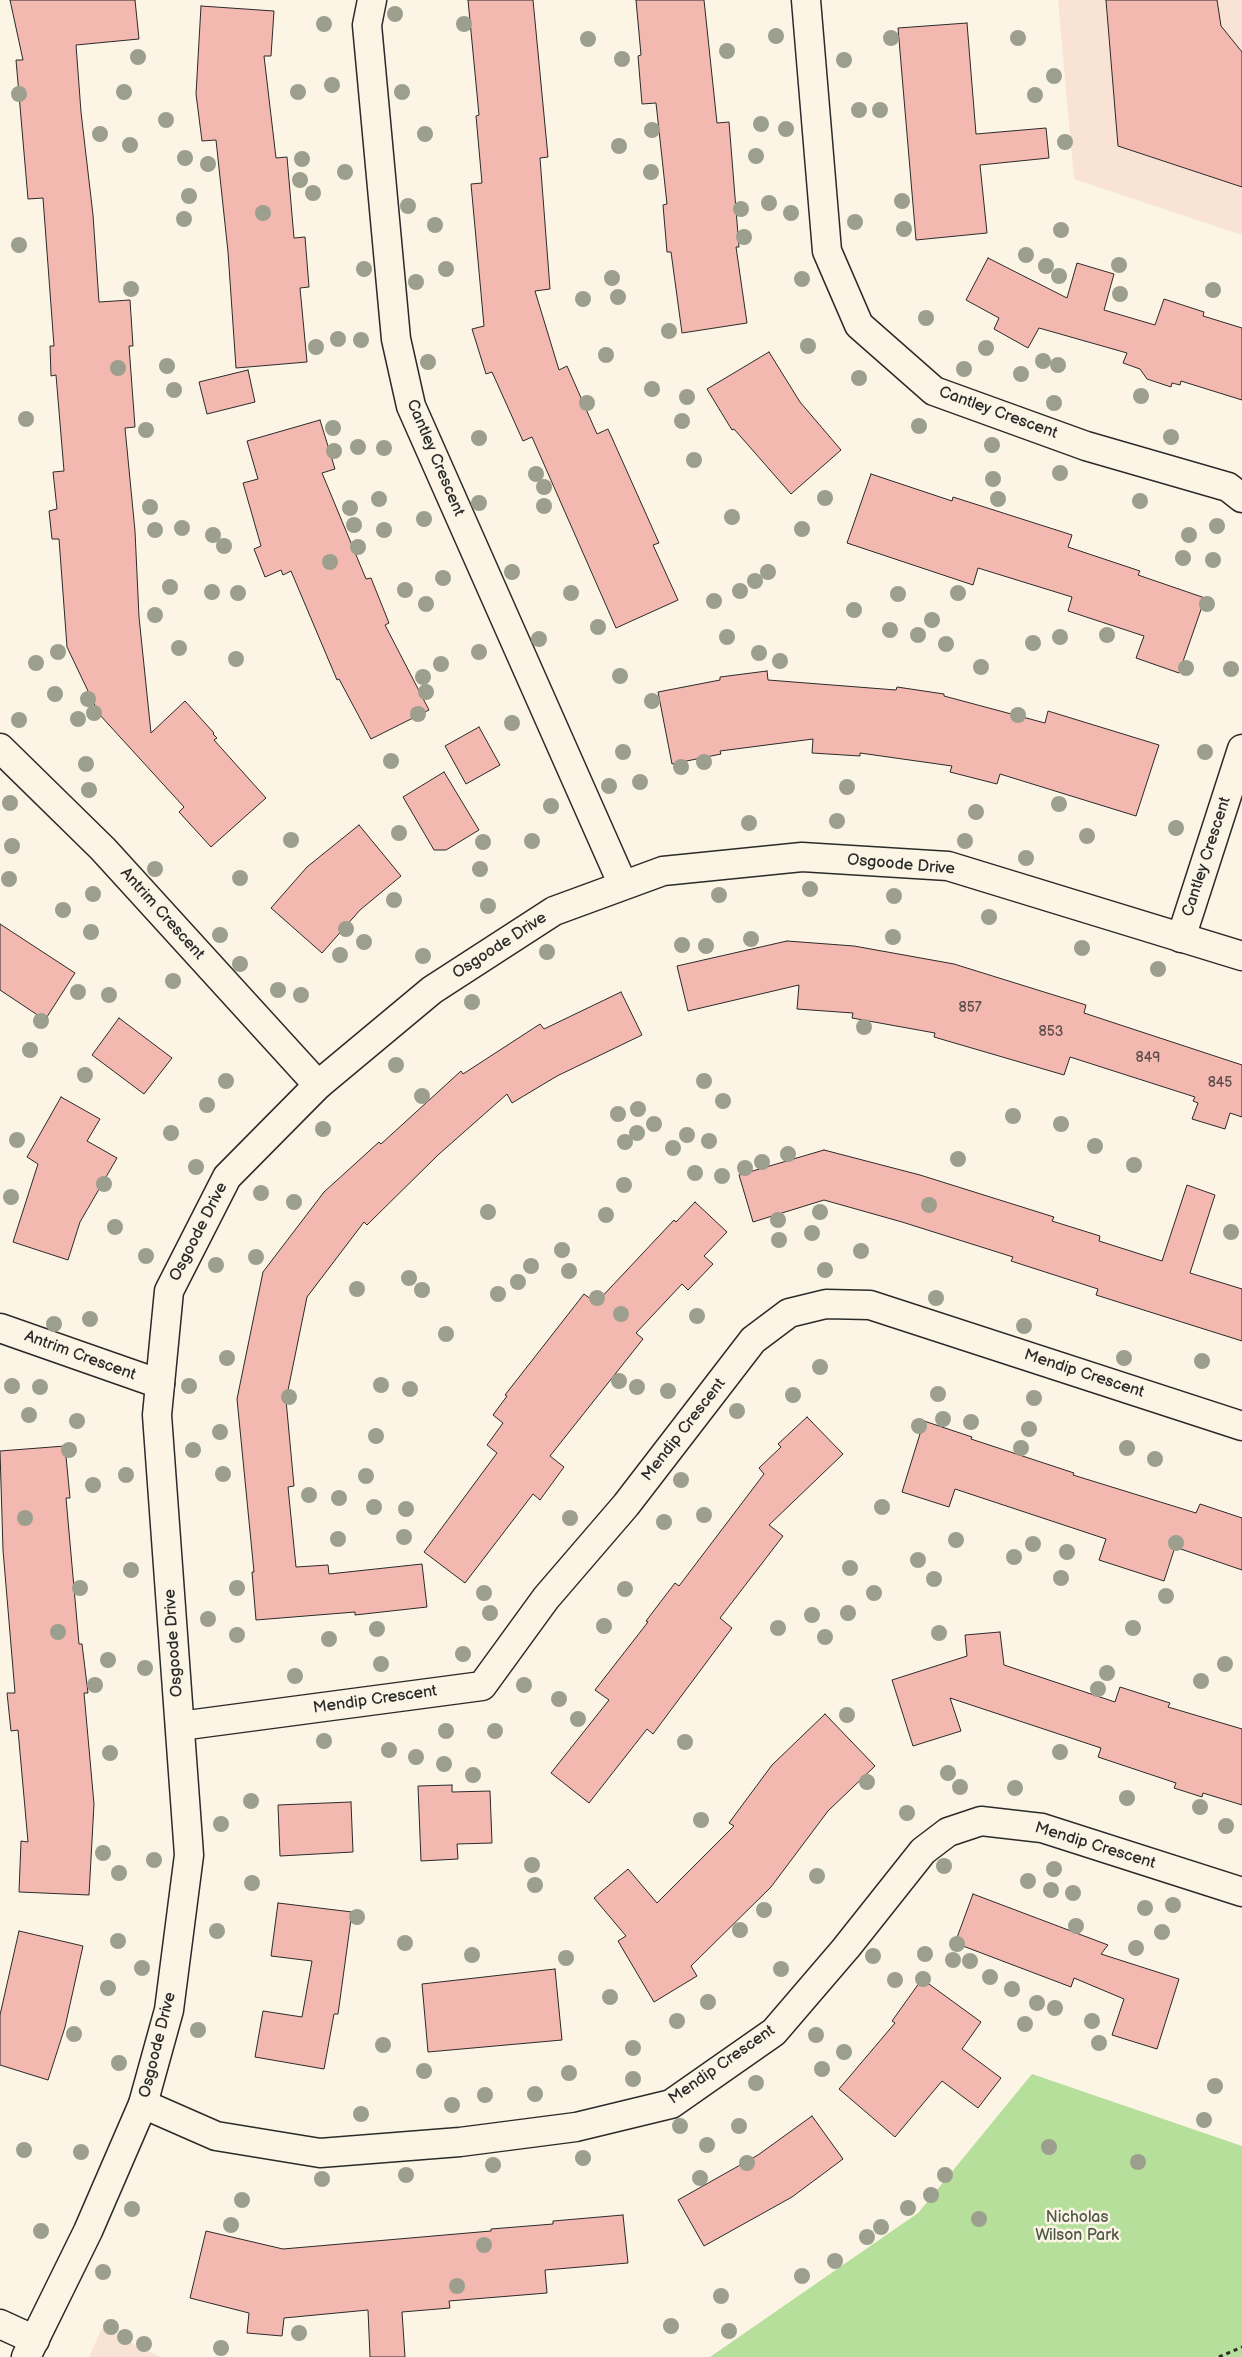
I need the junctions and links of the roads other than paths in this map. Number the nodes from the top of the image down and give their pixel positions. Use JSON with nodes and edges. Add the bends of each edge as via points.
{"nodes":[{"id":1,"x":372,"y":0,"type":"edge"},
{"id":2,"x":806,"y":0,"type":"edge"},
{"id":3,"x":1242,"y":498,"type":"edge"},
{"id":4,"x":0,"y":748,"type":"edge"},
{"id":5,"x":1242,"y":749,"type":"edge"},
{"id":6,"x":623,"y":885,"type":"junction"},
{"id":7,"x":1181,"y":938,"type":"junction"},
{"id":8,"x":1242,"y":956,"type":"edge"},
{"id":9,"x":318,"y":1085,"type":"junction"},
{"id":10,"x":0,"y":1328,"type":"edge"},
{"id":11,"x":160,"y":1384,"type":"junction"},
{"id":12,"x":1242,"y":1426,"type":"edge"},
{"id":13,"x":180,"y":1726,"type":"junction"},
{"id":14,"x":1242,"y":1892,"type":"edge"},
{"id":15,"x":143,"y":2104,"type":"junction"},
{"id":16,"x":0,"y":2324,"type":"edge"},
{"id":17,"x":30,"y":2349,"type":"edge"}],
"edges":[{"from":1,"to":6,"type":"street","name":"Cantley Crescent","via":[[367,26],[396,339],[411,406]]},
{"from":2,"to":3,"type":"street","name":"Cantley Crescent","via":[[827,251],[859,325],[934,391],[1086,446],[1228,487]]},
{"from":4,"to":9,"type":"street","name":"Antrim Crescent","via":[[103,849]]},
{"from":5,"to":7,"type":"street","name":"Cantley Crescent"},
{"from":6,"to":7,"type":"street","name":"Osgoode Drive","via":[[663,870],[802,857],[948,866]]},
{"from":6,"to":9,"type":"street","name":"Osgoode Drive","via":[[554,911],[432,990]]},
{"from":7,"to":8,"type":"street","name":"Osgoode Drive"},
{"from":9,"to":11,"type":"street","name":"Osgoode Drive","via":[[227,1177],[169,1291]]},
{"from":10,"to":11,"type":"street","name":"Antrim Crescent"},
{"from":11,"to":13,"type":"street","name":"Osgoode Drive","via":[[157,1415]]},
{"from":12,"to":13,"type":"street","name":"Mendip Crescent","via":[[870,1304],[826,1304],[789,1313],[753,1340],[626,1504],[546,1598],[482,1686]]},
{"from":13,"to":15,"type":"street","name":"Osgoode Drive","via":[[189,1855],[170,2010]]},
{"from":14,"to":15,"type":"street","name":"Mendip Crescent","via":[[1042,1828],[981,1820],[948,1832],[923,1851],[774,2032],[671,2104],[576,2127],[460,2142],[320,2153],[216,2136]]},
{"from":15,"to":17,"type":"street","name":"Osgoode Drive","via":[[88,2231]]},
{"from":16,"to":17,"type":"street"}]}
